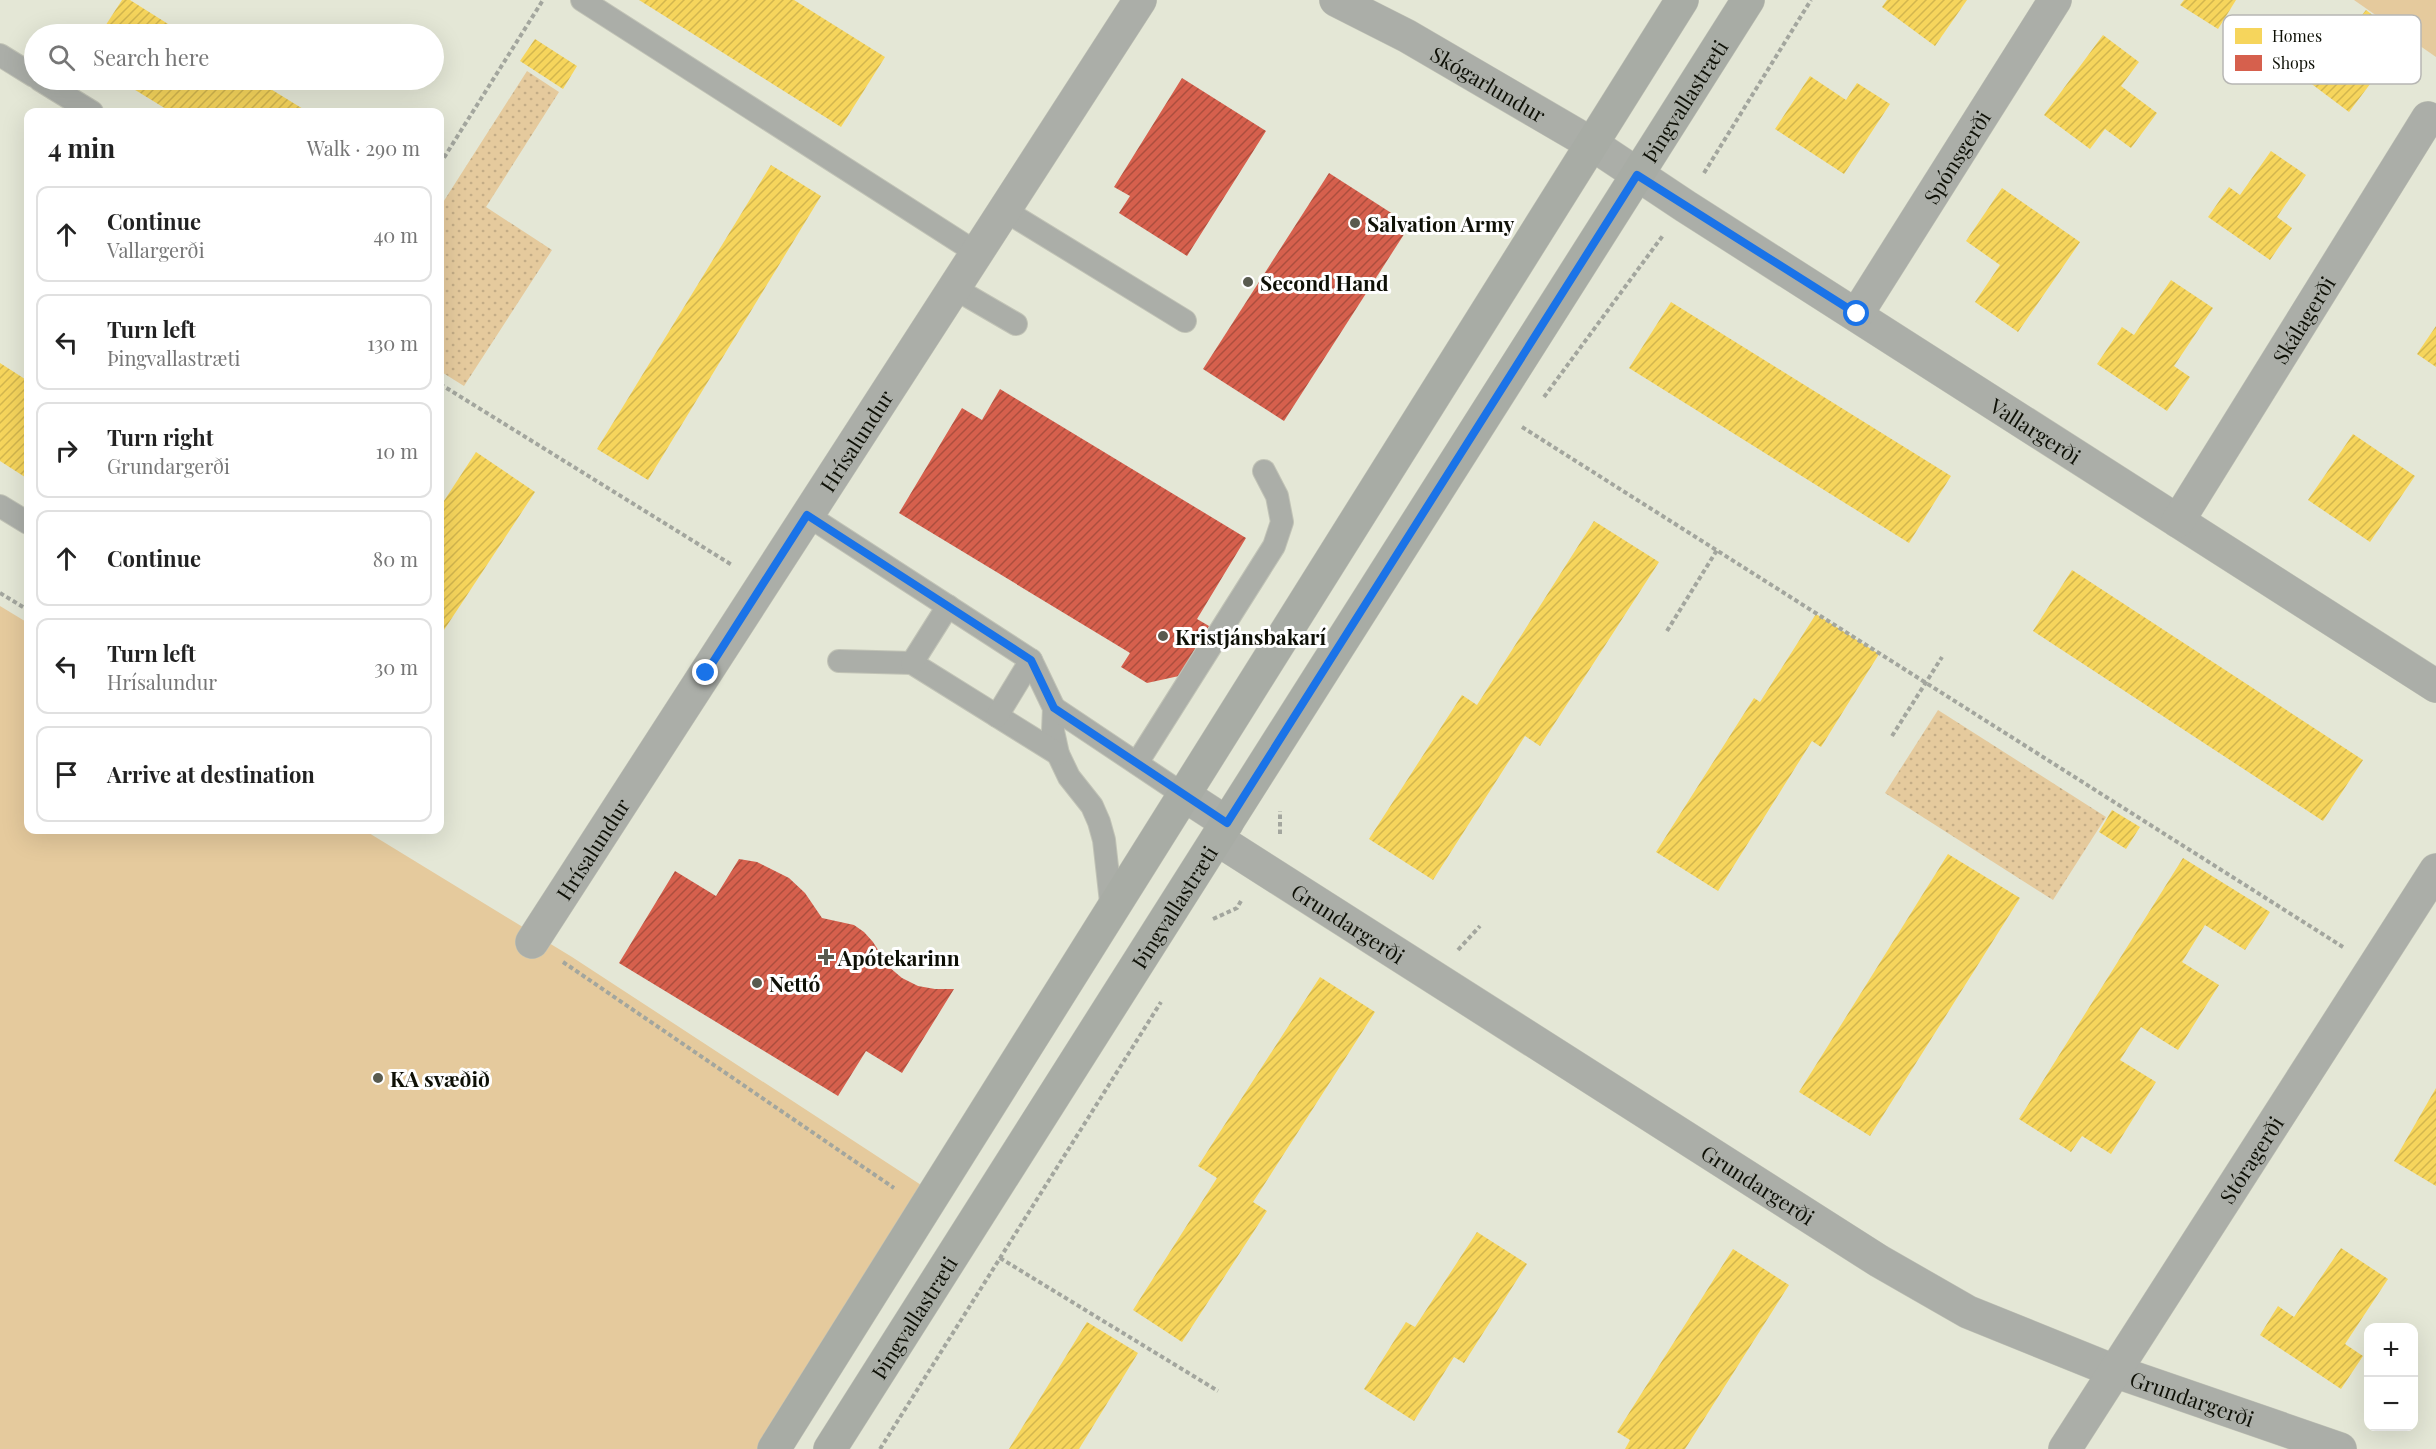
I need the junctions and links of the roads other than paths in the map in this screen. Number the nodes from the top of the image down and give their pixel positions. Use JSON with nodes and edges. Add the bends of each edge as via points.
{"nodes":[{"id":1,"x":582,"y":0,"type":"edge"},
{"id":2,"x":1140,"y":0,"type":"edge"},
{"id":3,"x":1336,"y":0,"type":"edge"},
{"id":4,"x":1682,"y":0,"type":"edge"},
{"id":5,"x":1748,"y":0,"type":"edge"},
{"id":6,"x":2055,"y":0,"type":"edge"},
{"id":7,"x":0,"y":55,"type":"edge"},
{"id":8,"x":24,"y":70,"type":"edge"},
{"id":9,"x":56,"y":90,"type":"edge"},
{"id":10,"x":86,"y":108,"type":"edge"},
{"id":11,"x":2428,"y":118,"type":"dead end"},
{"id":12,"x":1592,"y":144,"type":"junction"},
{"id":13,"x":1637,"y":175,"type":"junction"},
{"id":14,"x":1004,"y":210,"type":"junction"},
{"id":15,"x":977,"y":253,"type":"junction"},
{"id":16,"x":954,"y":288,"type":"junction"},
{"id":17,"x":1857,"y":314,"type":"junction"},
{"id":18,"x":1185,"y":321,"type":"dead end"},
{"id":19,"x":1016,"y":324,"type":"dead end"},
{"id":20,"x":1264,"y":471,"type":"dead end"},
{"id":21,"x":0,"y":506,"type":"edge"},
{"id":22,"x":807,"y":515,"type":"junction"},
{"id":23,"x":24,"y":521,"type":"edge"},
{"id":24,"x":2178,"y":521,"type":"junction"},
{"id":25,"x":948,"y":606,"type":"junction"},
{"id":26,"x":1031,"y":660,"type":"junction"},
{"id":27,"x":839,"y":661,"type":"dead end"},
{"id":28,"x":912,"y":663,"type":"junction"},
{"id":29,"x":2436,"y":686,"type":"edge"},
{"id":30,"x":1054,"y":708,"type":"junction"},
{"id":31,"x":997,"y":716,"type":"junction"},
{"id":32,"x":1058,"y":754,"type":"junction"},
{"id":33,"x":1137,"y":763,"type":"junction"},
{"id":34,"x":1184,"y":795,"type":"junction"},
{"id":35,"x":1222,"y":831,"type":"junction"},
{"id":36,"x":2436,"y":870,"type":"edge"},
{"id":37,"x":1112,"y":911,"type":"junction"},
{"id":38,"x":532,"y":942,"type":"road end"},
{"id":39,"x":2114,"y":1371,"type":"junction"},
{"id":40,"x":774,"y":1449,"type":"edge"},
{"id":41,"x":830,"y":1449,"type":"edge"},
{"id":42,"x":2065,"y":1449,"type":"edge"},
{"id":43,"x":2340,"y":1449,"type":"edge"}],
"edges":[{"from":1,"to":15,"type":"lane"},
{"from":2,"to":14,"type":"street","name":"Hrísalundur"},
{"from":3,"to":12,"type":"street","name":"Skógarlundur","via":[[1407,36]]},
{"from":4,"to":12,"type":"main road"},
{"from":5,"to":13,"type":"main road","name":"Þingvallastræti"},
{"from":6,"to":17,"type":"street","name":"Spónsgerði"},
{"from":7,"to":8,"type":"lane"},
{"from":9,"to":10,"type":"lane"},
{"from":11,"to":24,"type":"street","name":"Skálagerði"},
{"from":12,"to":13,"type":"street","name":"Skógarlundur"},
{"from":12,"to":34,"type":"main road"},
{"from":13,"to":17,"type":"street","name":"Vallargerði"},
{"from":13,"to":35,"type":"main road","name":"Þingvallastræti"},
{"from":14,"to":15,"type":"street","name":"Hrísalundur"},
{"from":14,"to":18,"type":"lane"},
{"from":15,"to":16,"type":"street","name":"Hrísalundur"},
{"from":16,"to":19,"type":"lane"},
{"from":16,"to":22,"type":"street","name":"Hrísalundur"},
{"from":17,"to":24,"type":"street","name":"Vallargerði"},
{"from":20,"to":33,"type":"lane","via":[[1277,496],[1282,522],[1274,546]]},
{"from":21,"to":23,"type":"lane"},
{"from":22,"to":25,"type":"lane"},
{"from":22,"to":38,"type":"street","name":"Hrísalundur"},
{"from":24,"to":29,"type":"street","name":"Vallargerði"},
{"from":25,"to":26,"type":"lane"},
{"from":25,"to":28,"type":"lane"},
{"from":26,"to":30,"type":"lane"},
{"from":26,"to":31,"type":"lane"},
{"from":27,"to":28,"type":"lane"},
{"from":28,"to":31,"type":"lane"},
{"from":30,"to":32,"type":"lane"},
{"from":30,"to":33,"type":"lane"},
{"from":31,"to":32,"type":"lane"},
{"from":32,"to":37,"type":"lane","via":[[1099,822]]},
{"from":33,"to":34,"type":"lane"},
{"from":34,"to":35,"type":"street","name":"Grundargerði"},
{"from":34,"to":37,"type":"main road"},
{"from":35,"to":39,"type":"street","name":"Grundargerði","via":[[1262,868],[1879,1260],[1968,1312]]},
{"from":35,"to":41,"type":"main road","name":"Þingvallastræti"},
{"from":36,"to":39,"type":"street","name":"Stóragerði"},
{"from":37,"to":40,"type":"main road"},
{"from":39,"to":42,"type":"street","name":"Stóragerði"},
{"from":39,"to":43,"type":"street","name":"Grundargerði"}]}
